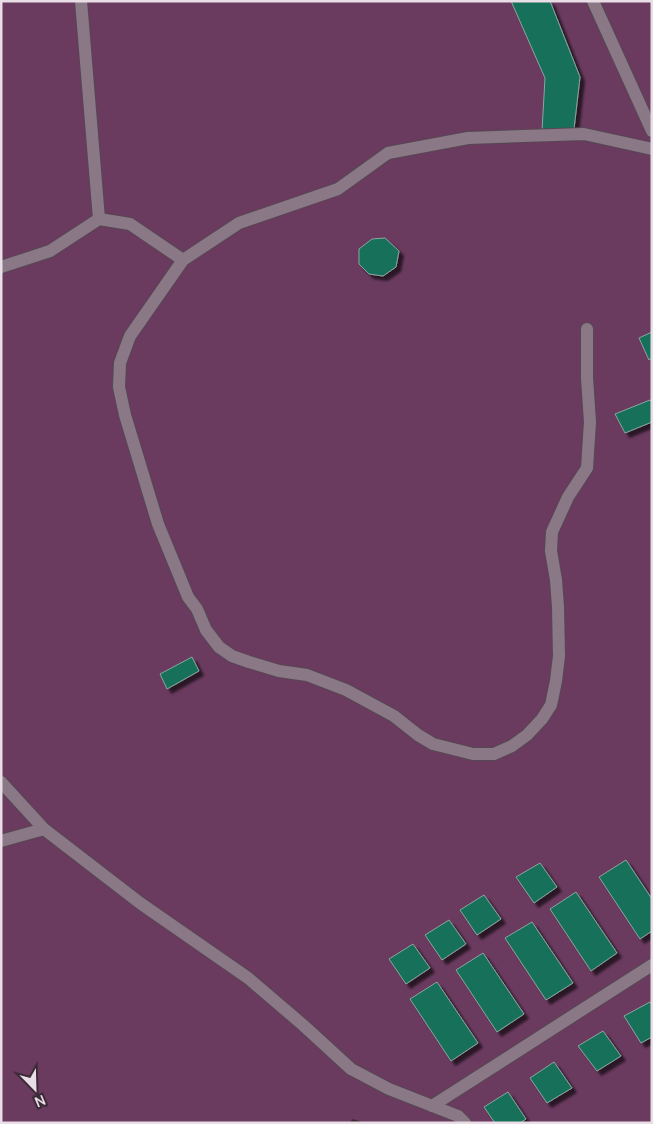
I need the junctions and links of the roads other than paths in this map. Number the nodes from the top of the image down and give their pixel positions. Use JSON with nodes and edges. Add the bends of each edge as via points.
{"nodes":[{"id":1,"x":81,"y":1,"type":"edge"},
{"id":2,"x":593,"y":1,"type":"edge"},
{"id":3,"x":652,"y":131,"type":"edge"},
{"id":4,"x":652,"y":149,"type":"edge"},
{"id":5,"x":99,"y":220,"type":"junction"},
{"id":6,"x":183,"y":260,"type":"junction"},
{"id":7,"x":1,"y":267,"type":"edge"},
{"id":8,"x":587,"y":329,"type":"dead end"},
{"id":9,"x":1,"y":782,"type":"edge"},
{"id":10,"x":44,"y":829,"type":"junction"},
{"id":11,"x":1,"y":841,"type":"edge"},
{"id":12,"x":652,"y":964,"type":"edge"},
{"id":13,"x":432,"y":1106,"type":"junction"},
{"id":14,"x":465,"y":1123,"type":"edge"}],
"edges":[{"from":1,"to":5,"type":"street"},
{"from":2,"to":3,"type":"street"},
{"from":4,"to":6,"type":"street","via":[[584,134],[468,138],[388,153],[338,189],[239,223]]},
{"from":5,"to":6,"type":"street","via":[[130,224]]},
{"from":5,"to":7,"type":"street","via":[[50,251]]},
{"from":6,"to":8,"type":"street","via":[[130,336],[120,363],[119,387],[158,524],[188,597],[206,630],[232,656],[278,671],[307,675],[346,690],[372,702],[433,744],[474,754],[494,754],[512,746],[527,735],[551,705],[559,656],[552,532],[568,496],[587,468],[590,422]]},
{"from":9,"to":10,"type":"street"},
{"from":10,"to":11,"type":"street"},
{"from":10,"to":13,"type":"street","via":[[140,903],[248,978],[351,1070]]},
{"from":12,"to":13,"type":"street"},
{"from":13,"to":14,"type":"street","via":[[458,1116]]}]}
